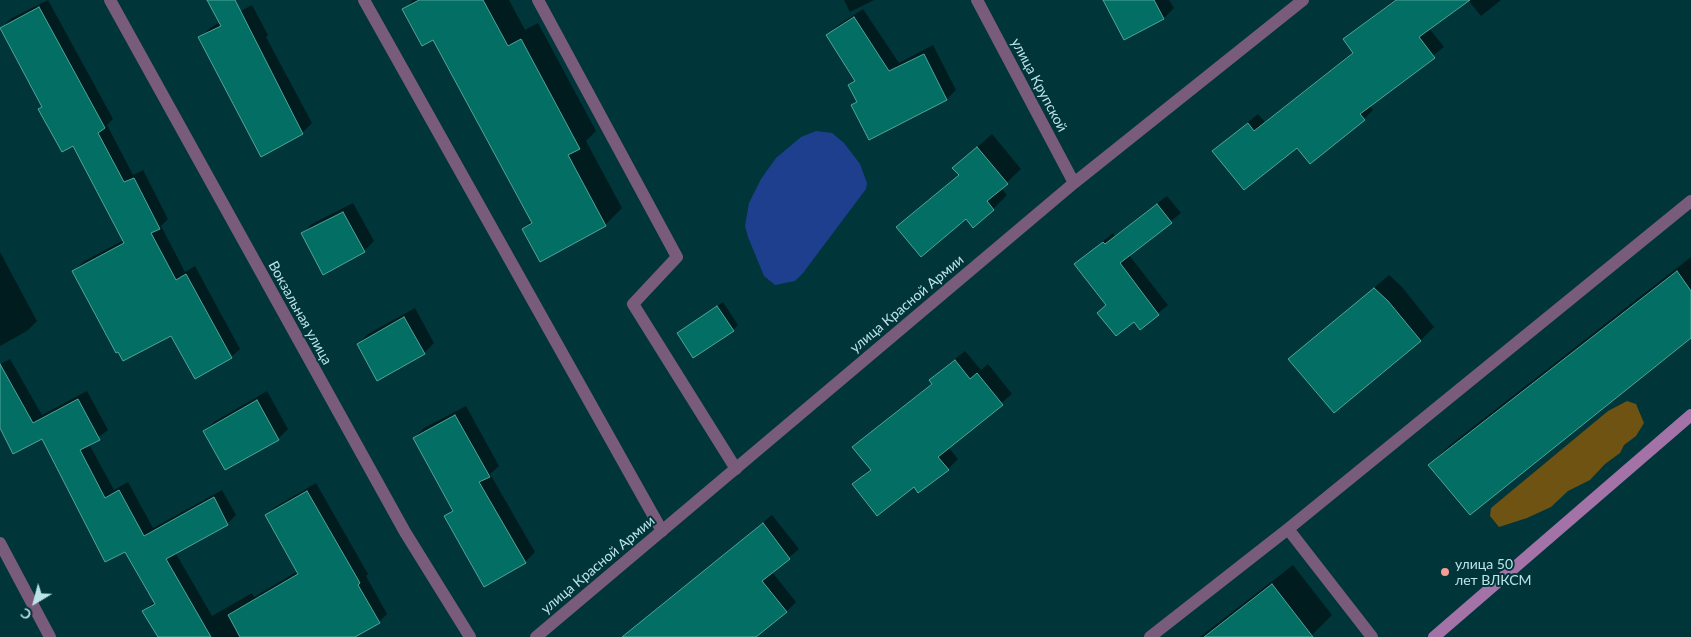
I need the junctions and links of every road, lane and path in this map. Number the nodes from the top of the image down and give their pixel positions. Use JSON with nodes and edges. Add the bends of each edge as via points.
{"nodes":[{"id":1,"x":110,"y":0,"type":"edge"},
{"id":2,"x":364,"y":0,"type":"edge"},
{"id":3,"x":538,"y":0,"type":"edge"},
{"id":4,"x":977,"y":0,"type":"edge"},
{"id":5,"x":1303,"y":0,"type":"edge"},
{"id":6,"x":1074,"y":183,"type":"junction"},
{"id":7,"x":1688,"y":209,"type":"edge"},
{"id":8,"x":1691,"y":415,"type":"edge"},
{"id":9,"x":736,"y":469,"type":"junction"},
{"id":10,"x":1288,"y":529,"type":"junction"},
{"id":11,"x":662,"y":531,"type":"junction"},
{"id":12,"x":0,"y":543,"type":"edge"},
{"id":13,"x":50,"y":637,"type":"edge"},
{"id":14,"x":470,"y":637,"type":"edge"},
{"id":15,"x":536,"y":637,"type":"edge"},
{"id":16,"x":1150,"y":637,"type":"edge"},
{"id":17,"x":1372,"y":637,"type":"edge"},
{"id":18,"x":1434,"y":637,"type":"edge"}],
"edges":[{"from":1,"to":14,"type":"street","name":"Вокзальная улица","via":[[405,532]]},
{"from":2,"to":11,"type":"street"},
{"from":3,"to":9,"type":"street","via":[[677,257],[633,304]]},
{"from":4,"to":6,"type":"street","name":"улица Крупской"},
{"from":5,"to":6,"type":"street","name":"улица Красной Армии"},
{"from":6,"to":9,"type":"street","name":"улица Красной Армии"},
{"from":7,"to":10,"type":"street"},
{"from":8,"to":18,"type":"street"},
{"from":9,"to":11,"type":"street","name":"улица Красной Армии"},
{"from":10,"to":16,"type":"street"},
{"from":10,"to":17,"type":"street"},
{"from":11,"to":15,"type":"street","name":"улица Красной Армии"},
{"from":12,"to":13,"type":"street"}]}
